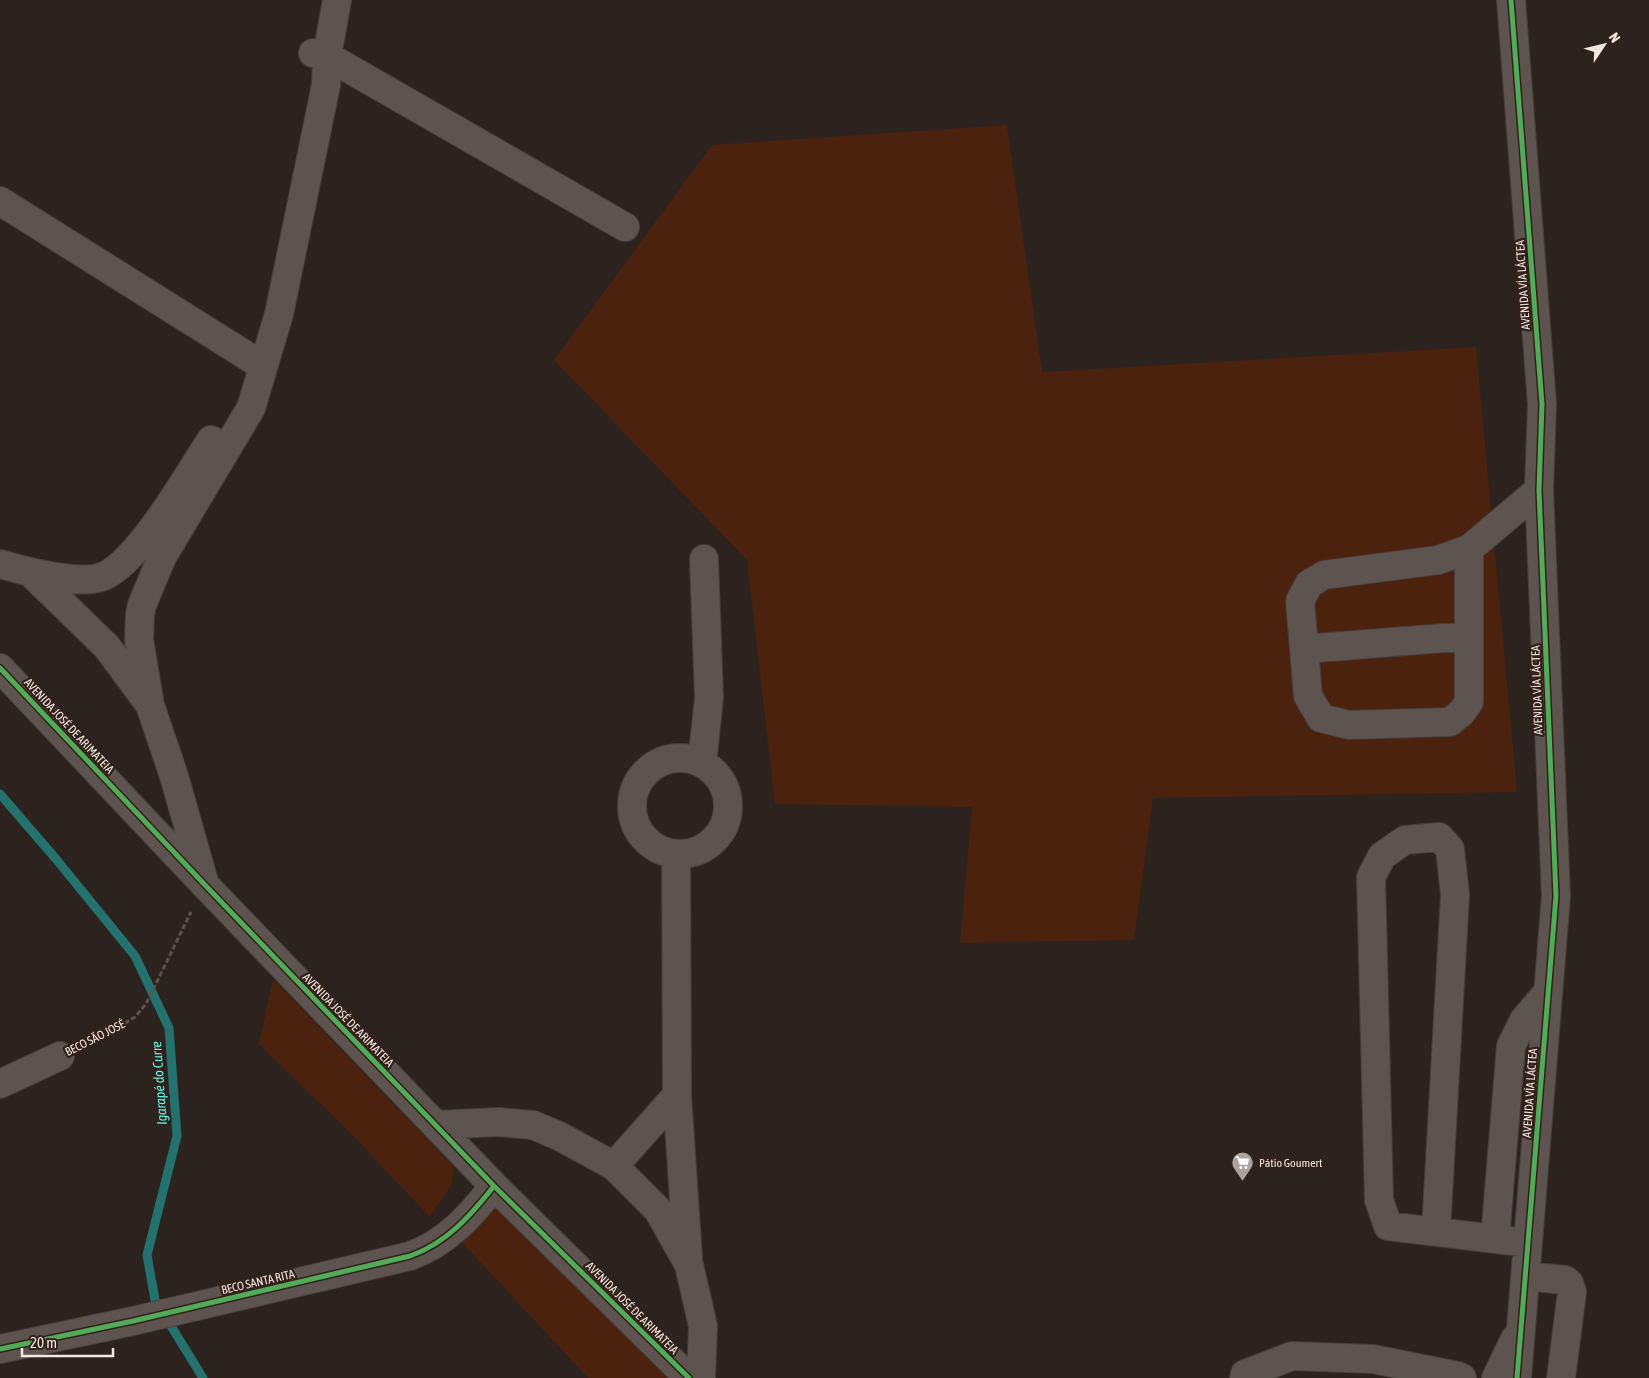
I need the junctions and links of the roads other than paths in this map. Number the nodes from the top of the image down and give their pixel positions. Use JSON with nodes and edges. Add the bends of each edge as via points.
{"nodes":[{"id":1,"x":319,"y":0,"type":"edge"},
{"id":2,"x":337,"y":0,"type":"edge"},
{"id":3,"x":1511,"y":0,"type":"edge"},
{"id":4,"x":319,"y":54,"type":"junction"},
{"id":5,"x":0,"y":201,"type":"edge"},
{"id":6,"x":625,"y":227,"type":"dead end"},
{"id":7,"x":256,"y":362,"type":"junction"},
{"id":8,"x":1539,"y":490,"type":"junction"},
{"id":9,"x":1469,"y":549,"type":"junction"},
{"id":10,"x":704,"y":559,"type":"dead end"},
{"id":11,"x":0,"y":564,"type":"edge"},
{"id":12,"x":30,"y":573,"type":"junction"},
{"id":13,"x":1468,"y":636,"type":"junction"},
{"id":14,"x":1304,"y":649,"type":"junction"},
{"id":15,"x":0,"y":668,"type":"edge"},
{"id":16,"x":150,"y":705,"type":"junction"},
{"id":17,"x":702,"y":763,"type":"junction"},
{"id":18,"x":676,"y":855,"type":"junction"},
{"id":19,"x":205,"y":885,"type":"junction"},
{"id":20,"x":1547,"y":993,"type":"junction"},
{"id":21,"x":60,"y":1056,"type":"road end"},
{"id":22,"x":0,"y":1084,"type":"edge"},
{"id":23,"x":676,"y":1094,"type":"junction"},
{"id":24,"x":436,"y":1125,"type":"junction"},
{"id":25,"x":614,"y":1166,"type":"junction"},
{"id":26,"x":494,"y":1186,"type":"junction"},
{"id":27,"x":1436,"y":1231,"type":"junction"},
{"id":28,"x":1494,"y":1239,"type":"junction"},
{"id":29,"x":1528,"y":1243,"type":"junction"},
{"id":30,"x":688,"y":1265,"type":"junction"},
{"id":31,"x":1526,"y":1276,"type":"junction"},
{"id":32,"x":1522,"y":1324,"type":"junction"},
{"id":33,"x":0,"y":1348,"type":"edge"},
{"id":34,"x":1460,"y":1377,"type":"edge"},
{"id":35,"x":689,"y":1378,"type":"edge"},
{"id":36,"x":700,"y":1378,"type":"edge"},
{"id":37,"x":1244,"y":1378,"type":"edge"},
{"id":38,"x":1496,"y":1378,"type":"edge"},
{"id":39,"x":1517,"y":1378,"type":"edge"},
{"id":40,"x":1561,"y":1378,"type":"edge"}],
"edges":[{"from":1,"to":4,"type":"street"},
{"from":2,"to":4,"type":"street"},
{"from":3,"to":8,"type":"street","name":"AVENIDA VÍA LÁCTEA","via":[[1542,404]]},
{"from":4,"to":6,"type":"street"},
{"from":4,"to":7,"type":"street","via":[[304,104]]},
{"from":5,"to":7,"type":"street"},
{"from":7,"to":12,"type":"street","via":[[231,408],[144,541],[116,570],[96,579]]},
{"from":7,"to":16,"type":"street","via":[[251,408],[170,544],[142,605],[139,640]]},
{"from":8,"to":9,"type":"street"},
{"from":8,"to":20,"type":"street","name":"AVENIDA VÍA LÁCTEA","via":[[1556,896]]},
{"from":9,"to":13,"type":"street"},
{"from":9,"to":14,"type":"street","via":[[1438,560],[1324,575],[1309,584],[1300,601]]},
{"from":10,"to":17,"type":"street","via":[[709,698]]},
{"from":11,"to":12,"type":"street"},
{"from":12,"to":16,"type":"street","via":[[107,647]]},
{"from":13,"to":14,"type":"street"},
{"from":13,"to":14,"type":"street","via":[[1468,702],[1450,722],[1349,725],[1321,718],[1308,696]]},
{"from":15,"to":19,"type":"street","name":"AVENIDA JOSÉ DE ARIMATEIA"},
{"from":16,"to":19,"type":"street"},
{"from":17,"to":18,"type":"street","via":[[717,775],[726,791],[728,810],[723,829],[712,844],[695,853]]},
{"from":17,"to":18,"type":"street","via":[[683,758],[664,760],[648,769],[636,784],[631,802],[633,822],[642,838],[658,850]]},
{"from":18,"to":23,"type":"street"},
{"from":19,"to":24,"type":"street","name":"AVENIDA JOSÉ DE ARIMATEIA"},
{"from":20,"to":28,"type":"street","via":[[1524,1020],[1511,1046]]},
{"from":20,"to":29,"type":"street","name":"AVENIDA VÍA LÁCTEA"},
{"from":21,"to":22,"type":"street","name":"BECO SÃO JOSÉ"},
{"from":23,"to":25,"type":"street"},
{"from":23,"to":30,"type":"street"},
{"from":24,"to":25,"type":"street","via":[[498,1122],[532,1125]]},
{"from":24,"to":26,"type":"street","name":"AVENIDA JOSÉ DE ARIMATEIA"},
{"from":25,"to":30,"type":"street","via":[[658,1210]]},
{"from":26,"to":33,"type":"street","name":"BECO SANTA RITA","via":[[463,1223],[426,1250],[410,1256],[133,1321]]},
{"from":26,"to":35,"type":"street","name":"AVENIDA JOSÉ DE ARIMATEIA"},
{"from":27,"to":27,"type":"street","via":[[1388,1226],[1379,1200],[1371,877],[1382,856],[1405,840],[1439,837],[1450,850],[1455,895]]},
{"from":27,"to":28,"type":"street"},
{"from":28,"to":29,"type":"street"},
{"from":29,"to":31,"type":"street","name":"AVENIDA VÍA LÁCTEA"},
{"from":30,"to":36,"type":"street","via":[[703,1326]]},
{"from":31,"to":32,"type":"street","name":"AVENIDA VÍA LÁCTEA"},
{"from":31,"to":40,"type":"street","via":[[1570,1283],[1572,1292]]},
{"from":32,"to":38,"type":"street"},
{"from":32,"to":39,"type":"street","name":"AVENIDA VÍA LÁCTEA"},
{"from":34,"to":37,"type":"street","via":[[1373,1359],[1292,1356],[1245,1374]]}]}
